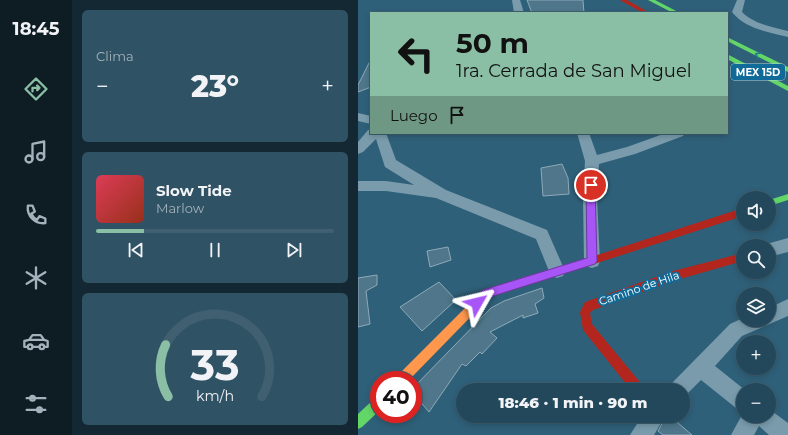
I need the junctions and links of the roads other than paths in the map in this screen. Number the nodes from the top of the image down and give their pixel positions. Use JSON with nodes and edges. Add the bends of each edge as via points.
{"nodes":[{"id":1,"x":516,"y":0,"type":"edge"},
{"id":2,"x":623,"y":0,"type":"edge"},
{"id":3,"x":652,"y":0,"type":"edge"},
{"id":4,"x":741,"y":0,"type":"edge"},
{"id":5,"x":519,"y":12,"type":"edge"},
{"id":6,"x":645,"y":12,"type":"edge"},
{"id":7,"x":674,"y":12,"type":"edge"},
{"id":8,"x":788,"y":34,"type":"edge"},
{"id":9,"x":728,"y":40,"type":"edge"},
{"id":10,"x":728,"y":57,"type":"edge"},
{"id":11,"x":788,"y":70,"type":"edge"},
{"id":12,"x":788,"y":89,"type":"edge"},
{"id":13,"x":358,"y":117,"type":"edge"},
{"id":14,"x":370,"y":120,"type":"edge"},
{"id":15,"x":372,"y":134,"type":"edge"},
{"id":16,"x":380,"y":134,"type":"edge"},
{"id":17,"x":583,"y":134,"type":"edge"},
{"id":18,"x":676,"y":134,"type":"edge"},
{"id":19,"x":358,"y":149,"type":"edge"},
{"id":20,"x":592,"y":161,"type":"junction"},
{"id":21,"x":358,"y":186,"type":"edge"},
{"id":22,"x":441,"y":194,"type":"junction"},
{"id":23,"x":788,"y":197,"type":"edge"},
{"id":24,"x":776,"y":201,"type":"edge"},
{"id":25,"x":736,"y":214,"type":"edge"},
{"id":26,"x":788,"y":245,"type":"edge"},
{"id":27,"x":776,"y":248,"type":"edge"},
{"id":28,"x":736,"y":259,"type":"edge"},
{"id":29,"x":592,"y":261,"type":"junction"},
{"id":30,"x":558,"y":271,"type":"junction"},
{"id":31,"x":744,"y":327,"type":"edge"},
{"id":32,"x":700,"y":367,"type":"junction"},
{"id":33,"x":410,"y":371,"type":"edge"},
{"id":34,"x":632,"y":383,"type":"edge"},
{"id":35,"x":685,"y":383,"type":"edge"},
{"id":36,"x":736,"y":395,"type":"edge"},
{"id":37,"x":370,"y":411,"type":"edge"},
{"id":38,"x":358,"y":423,"type":"edge"},
{"id":39,"x":650,"y":423,"type":"edge"},
{"id":40,"x":749,"y":423,"type":"edge"},
{"id":41,"x":771,"y":423,"type":"edge"},
{"id":42,"x":641,"y":435,"type":"edge"},
{"id":43,"x":742,"y":435,"type":"edge"},
{"id":44,"x":786,"y":435,"type":"edge"}],
"edges":[{"from":1,"to":5,"type":"street"},
{"from":2,"to":6,"type":"main road"},
{"from":3,"to":7,"type":"main road"},
{"from":4,"to":8,"type":"street","via":[[737,12],[740,16],[763,27]]},
{"from":11,"to":9,"type":"main road","number":"MEX 15D","one_way":true},
{"from":10,"to":12,"type":"main road","number":"MEX 15D"},
{"from":13,"to":14,"type":"street"},
{"from":15,"to":19,"type":"street"},
{"from":16,"to":22,"type":"street","via":[[390,163]]},
{"from":17,"to":20,"type":"street"},
{"from":18,"to":20,"type":"street","via":[[630,151]]},
{"from":20,"to":29,"type":"street"},
{"from":21,"to":22,"type":"street","via":[[386,186]]},
{"from":22,"to":30,"type":"street","via":[[542,235]]},
{"from":23,"to":24,"type":"main road"},
{"from":25,"to":29,"type":"main road"},
{"from":26,"to":27,"type":"street"},
{"from":28,"to":34,"type":"main road","name":"Camino de Hila","via":[[673,276],[589,306],[585,312],[587,326]]},
{"from":29,"to":30,"type":"main road"},
{"from":30,"to":33,"type":"main road","via":[[487,293]]},
{"from":31,"to":32,"type":"street","via":[[736,330]]},
{"from":32,"to":35,"type":"street"},
{"from":32,"to":36,"type":"street"},
{"from":37,"to":38,"type":"main road"},
{"from":39,"to":42,"type":"street"},
{"from":40,"to":43,"type":"street"},
{"from":41,"to":44,"type":"street"}]}
